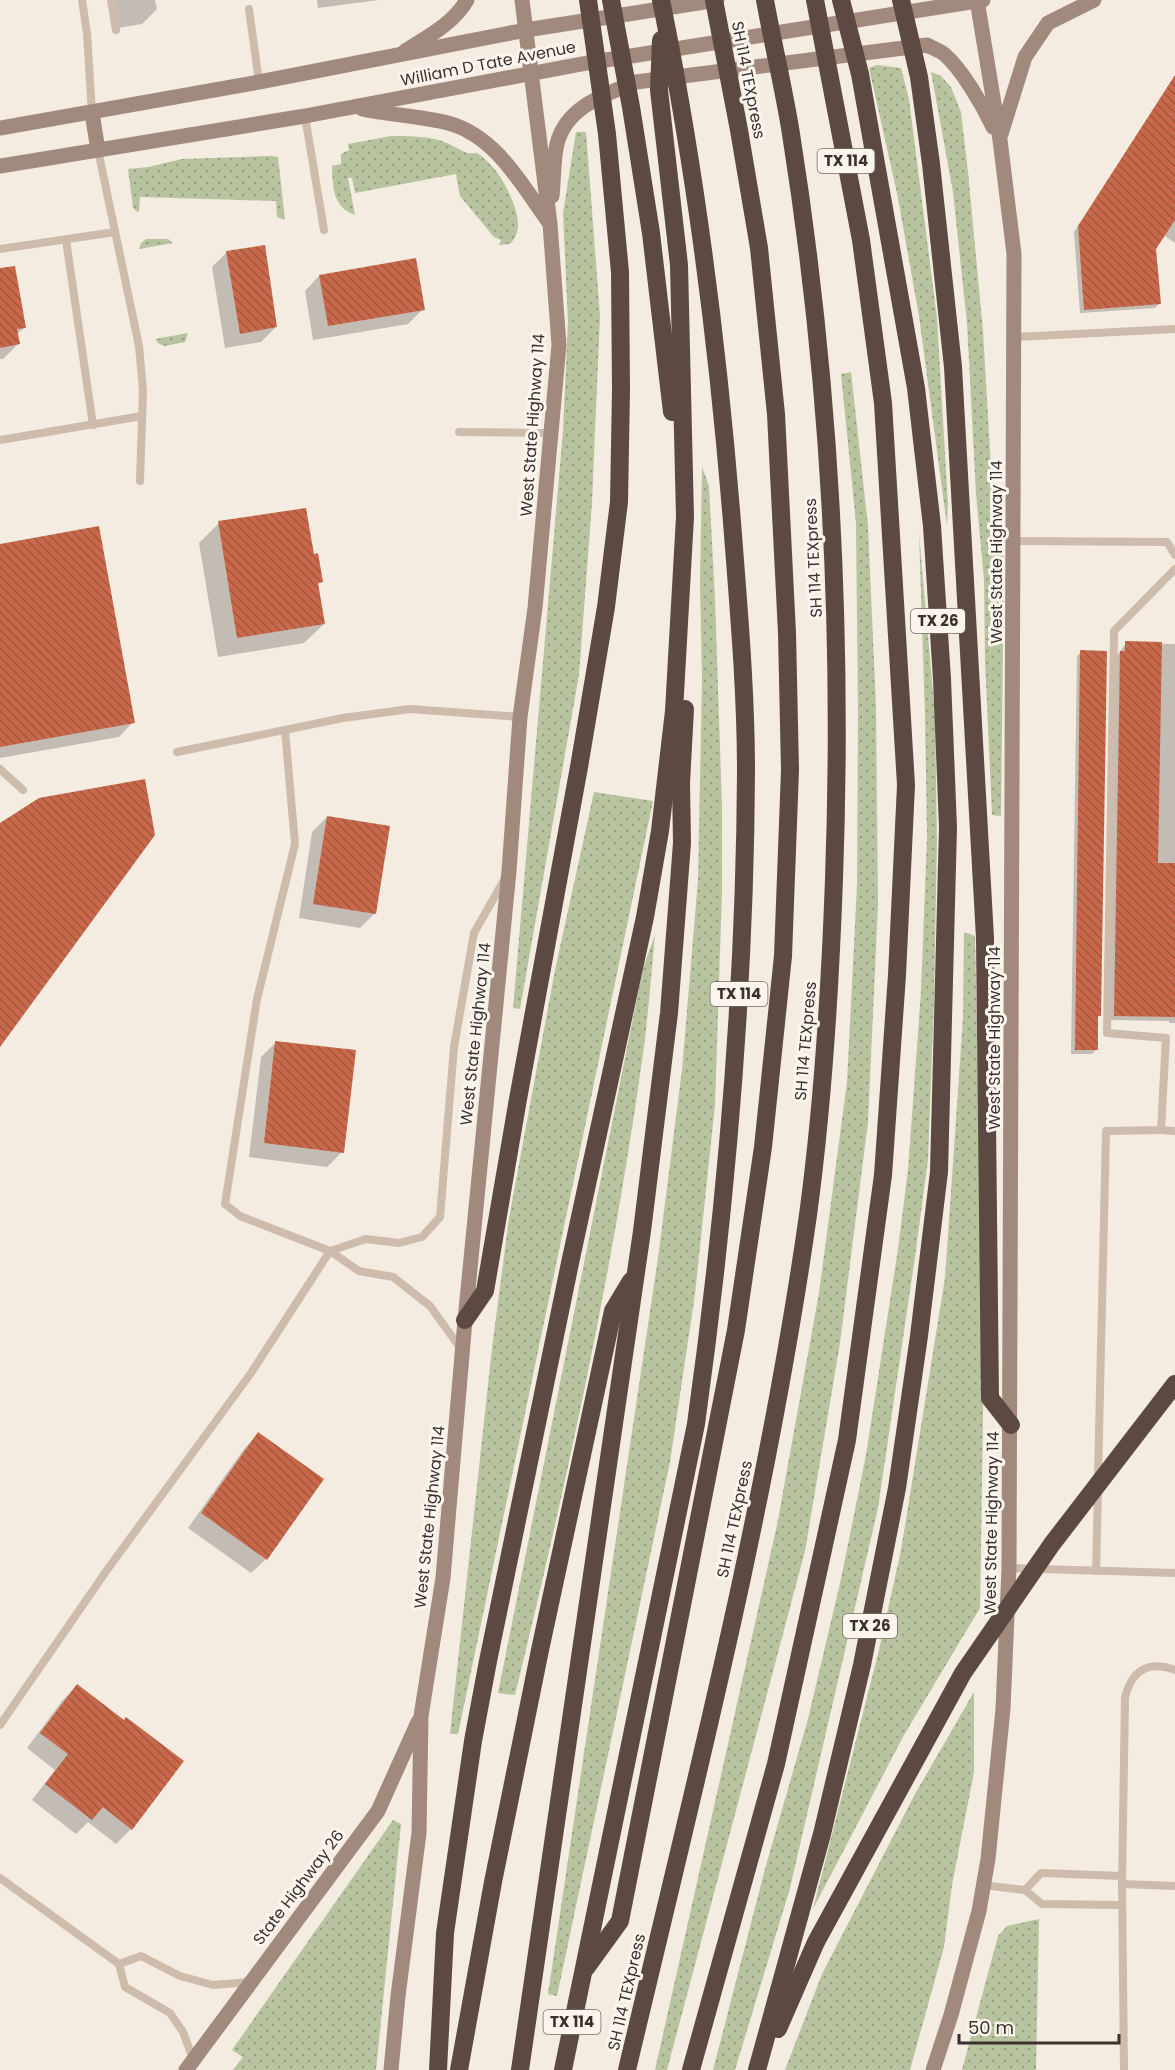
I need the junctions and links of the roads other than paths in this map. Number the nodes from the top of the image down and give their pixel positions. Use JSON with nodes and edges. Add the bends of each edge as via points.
{"nodes":[{"id":1,"x":82,"y":0,"type":"edge"},
{"id":2,"x":111,"y":0,"type":"edge"},
{"id":3,"x":467,"y":0,"type":"edge"},
{"id":4,"x":522,"y":0,"type":"edge"},
{"id":5,"x":588,"y":0,"type":"edge"},
{"id":6,"x":611,"y":0,"type":"edge"},
{"id":7,"x":715,"y":0,"type":"edge"},
{"id":8,"x":765,"y":0,"type":"edge"},
{"id":9,"x":815,"y":0,"type":"edge"},
{"id":10,"x":841,"y":0,"type":"edge"},
{"id":11,"x":902,"y":0,"type":"edge"},
{"id":12,"x":977,"y":0,"type":"edge"},
{"id":13,"x":982,"y":0,"type":"edge"},
{"id":14,"x":1094,"y":0,"type":"edge"},
{"id":15,"x":662,"y":3,"type":"edge"},
{"id":16,"x":249,"y":9,"type":"dead end"},
{"id":17,"x":116,"y":30,"type":"dead end"},
{"id":18,"x":526,"y":30,"type":"junction"},
{"id":19,"x":397,"y":56,"type":"junction"},
{"id":20,"x":531,"y":73,"type":"junction"},
{"id":21,"x":259,"y":82,"type":"junction"},
{"id":22,"x":353,"y":107,"type":"junction"},
{"id":23,"x":93,"y":113,"type":"junction"},
{"id":24,"x":305,"y":116,"type":"junction"},
{"id":25,"x":0,"y":128,"type":"edge"},
{"id":26,"x":1000,"y":140,"type":"junction"},
{"id":27,"x":98,"y":150,"type":"junction"},
{"id":28,"x":0,"y":166,"type":"edge"},
{"id":29,"x":550,"y":224,"type":"junction"},
{"id":30,"x":324,"y":230,"type":"dead end"},
{"id":31,"x":115,"y":232,"type":"junction"},
{"id":32,"x":66,"y":240,"type":"junction"},
{"id":33,"x":0,"y":249,"type":"edge"},
{"id":34,"x":1175,"y":329,"type":"edge"},
{"id":35,"x":1014,"y":338,"type":"junction"},
{"id":36,"x":142,"y":416,"type":"junction"},
{"id":37,"x":93,"y":425,"type":"junction"},
{"id":38,"x":459,"y":432,"type":"dead end"},
{"id":39,"x":550,"y":433,"type":"junction"},
{"id":40,"x":0,"y":440,"type":"edge"},
{"id":41,"x":140,"y":481,"type":"dead end"},
{"id":42,"x":1014,"y":541,"type":"junction"},
{"id":43,"x":1175,"y":555,"type":"edge"},
{"id":44,"x":1175,"y":569,"type":"edge"},
{"id":45,"x":520,"y":717,"type":"junction"},
{"id":46,"x":285,"y":730,"type":"junction"},
{"id":47,"x":177,"y":752,"type":"dead end"},
{"id":48,"x":0,"y":770,"type":"edge"},
{"id":49,"x":23,"y":790,"type":"dead end"},
{"id":50,"x":509,"y":871,"type":"junction"},
{"id":51,"x":1161,"y":1130,"type":"junction"},
{"id":52,"x":1175,"y":1131,"type":"edge"},
{"id":53,"x":330,"y":1251,"type":"junction"},
{"id":54,"x":635,"y":1275,"type":"junction"},
{"id":55,"x":465,"y":1320,"type":"junction"},
{"id":56,"x":463,"y":1352,"type":"junction"},
{"id":57,"x":1175,"y":1384,"type":"edge"},
{"id":58,"x":1011,"y":1425,"type":"junction"},
{"id":59,"x":1009,"y":1568,"type":"junction"},
{"id":60,"x":1096,"y":1571,"type":"junction"},
{"id":61,"x":1175,"y":1573,"type":"edge"},
{"id":62,"x":1175,"y":1670,"type":"edge"},
{"id":63,"x":421,"y":1716,"type":"junction"},
{"id":64,"x":0,"y":1725,"type":"edge"},
{"id":65,"x":0,"y":1878,"type":"edge"},
{"id":66,"x":1122,"y":1880,"type":"junction"},
{"id":67,"x":983,"y":1885,"type":"junction"},
{"id":68,"x":1175,"y":1886,"type":"edge"},
{"id":69,"x":1025,"y":1890,"type":"junction"},
{"id":70,"x":1122,"y":1905,"type":"junction"},
{"id":71,"x":119,"y":1964,"type":"junction"},
{"id":72,"x":582,"y":1974,"type":"junction"},
{"id":73,"x":250,"y":1982,"type":"junction"},
{"id":74,"x":190,"y":2065,"type":"edge"},
{"id":75,"x":392,"y":2070,"type":"edge"},
{"id":76,"x":438,"y":2070,"type":"edge"},
{"id":77,"x":459,"y":2070,"type":"edge"},
{"id":78,"x":520,"y":2070,"type":"edge"},
{"id":79,"x":563,"y":2070,"type":"edge"},
{"id":80,"x":627,"y":2070,"type":"edge"},
{"id":81,"x":691,"y":2070,"type":"edge"},
{"id":82,"x":759,"y":2070,"type":"edge"},
{"id":83,"x":933,"y":2070,"type":"edge"},
{"id":84,"x":1125,"y":2070,"type":"edge"}],
"edges":[{"from":1,"to":23,"type":"lane"},
{"from":2,"to":17,"type":"lane"},
{"from":3,"to":19,"type":"main road","via":[[440,29]]},
{"from":4,"to":18,"type":"main road","name":"West State Highway 114"},
{"from":5,"to":55,"type":"highway","via":[[607,134],[620,272],[619,502],[579,768],[485,1290]]},
{"from":6,"to":54,"type":"highway","via":[[651,233],[671,399],[684,607],[682,843],[675,945]]},
{"from":7,"to":18,"type":"main road","name":"William D Tate Avenue"},
{"from":7,"to":72,"type":"highway","name":"SH 114 TEXpress","via":[[759,248],[776,414],[790,770],[783,956],[763,1147],[718,1429],[620,1921]]},
{"from":8,"to":80,"type":"highway","name":"SH 114 TEXpress","via":[[808,251],[824,408],[838,776],[831,964],[807,1220],[770,1441],[724,1660]]},
{"from":9,"to":81,"type":"highway","number":"TX 114","via":[[861,240],[883,403],[906,784],[897,975],[883,1175],[847,1440],[776,1764]]},
{"from":10,"to":82,"type":"highway","number":"TX 26","via":[[860,75],[916,388],[932,526],[948,827],[939,1172],[898,1477],[866,1642],[822,1834]]},
{"from":11,"to":58,"type":"highway","via":[[919,77],[953,367],[985,938],[990,1398]]},
{"from":12,"to":13,"type":"main road","name":"William D Tate Avenue"},
{"from":12,"to":20,"type":"main road","name":"William D Tate Avenue"},
{"from":12,"to":26,"type":"main road","name":"West State Highway 114"},
{"from":14,"to":26,"type":"main road","via":[[1048,23],[1025,57]]},
{"from":15,"to":72,"type":"highway","number":"TX 114","via":[[696,189],[725,424],[746,769],[742,953],[730,1139],[696,1424]]},
{"from":15,"to":76,"type":"highway","via":[[659,90],[679,265],[685,517],[674,711],[645,917],[570,1263],[470,1763],[445,1933]]},
{"from":16,"to":21,"type":"lane"},
{"from":18,"to":19,"type":"main road","name":"William D Tate Avenue"},
{"from":18,"to":20,"type":"main road","name":"West State Highway 114"},
{"from":19,"to":21,"type":"main road","name":"William D Tate Avenue"},
{"from":20,"to":22,"type":"main road","name":"William D Tate Avenue"},
{"from":20,"to":29,"type":"main road","name":"West State Highway 114"},
{"from":21,"to":23,"type":"main road","name":"William D Tate Avenue"},
{"from":22,"to":24,"type":"main road","name":"William D Tate Avenue"},
{"from":22,"to":29,"type":"main road","via":[[451,124],[476,135],[497,153]]},
{"from":23,"to":25,"type":"main road","name":"William D Tate Avenue"},
{"from":23,"to":27,"type":"main road"},
{"from":24,"to":27,"type":"main road","name":"William D Tate Avenue"},
{"from":24,"to":30,"type":"lane"},
{"from":26,"to":29,"type":"main road","via":[[955,67],[944,54],[927,45],[636,82],[598,97],[568,118],[557,143]]},
{"from":26,"to":35,"type":"main road","name":"West State Highway 114","via":[[1014,254]]},
{"from":27,"to":28,"type":"main road","name":"William D Tate Avenue"},
{"from":27,"to":31,"type":"lane"},
{"from":29,"to":39,"type":"main road","name":"West State Highway 114","via":[[559,345]]},
{"from":31,"to":32,"type":"lane"},
{"from":31,"to":36,"type":"lane","via":[[139,346]]},
{"from":32,"to":33,"type":"lane"},
{"from":32,"to":37,"type":"lane"},
{"from":34,"to":35,"type":"lane"},
{"from":35,"to":42,"type":"main road","name":"West State Highway 114"},
{"from":36,"to":37,"type":"lane"},
{"from":36,"to":41,"type":"lane"},
{"from":37,"to":40,"type":"lane"},
{"from":38,"to":39,"type":"lane"},
{"from":39,"to":45,"type":"main road","name":"West State Highway 114","via":[[535,608]]},
{"from":42,"to":43,"type":"lane","via":[[1167,542]]},
{"from":42,"to":58,"type":"main road","name":"West State Highway 114"},
{"from":44,"to":51,"type":"lane","via":[[1114,631],[1113,643],[1107,1033],[1166,1038]]},
{"from":45,"to":46,"type":"lane","via":[[410,709]]},
{"from":45,"to":50,"type":"main road","name":"West State Highway 114"},
{"from":46,"to":47,"type":"lane"},
{"from":46,"to":53,"type":"lane","via":[[295,844],[257,999],[225,1204],[240,1216]]},
{"from":48,"to":49,"type":"lane"},
{"from":50,"to":53,"type":"lane","via":[[474,933],[454,1047],[440,1217],[422,1237],[399,1243],[366,1239]]},
{"from":50,"to":55,"type":"main road","name":"West State Highway 114"},
{"from":51,"to":52,"type":"lane"},
{"from":51,"to":60,"type":"lane","via":[[1106,1131]]},
{"from":53,"to":56,"type":"lane","via":[[359,1271],[393,1277],[430,1306]]},
{"from":53,"to":64,"type":"lane","via":[[251,1373]]},
{"from":54,"to":77,"type":"highway","via":[[613,1311],[540,1650]]},
{"from":54,"to":78,"type":"highway"},
{"from":55,"to":56,"type":"main road","name":"West State Highway 114"},
{"from":56,"to":63,"type":"main road","name":"West State Highway 114","via":[[443,1578]]},
{"from":57,"to":82,"type":"highway","via":[[1052,1544],[963,1673],[816,1942]]},
{"from":58,"to":59,"type":"main road","name":"West State Highway 114"},
{"from":59,"to":60,"type":"lane"},
{"from":59,"to":67,"type":"main road","name":"West State Highway 114","via":[[1003,1709]]},
{"from":60,"to":61,"type":"lane"},
{"from":62,"to":66,"type":"lane","via":[[1146,1667],[1128,1686]]},
{"from":63,"to":73,"type":"main road","name":"State Highway 26","via":[[378,1811]]},
{"from":63,"to":75,"type":"main road","name":"West State Highway 114","via":[[419,1833]]},
{"from":65,"to":71,"type":"lane"},
{"from":66,"to":68,"type":"lane"},
{"from":66,"to":69,"type":"lane","via":[[1041,1873]]},
{"from":66,"to":70,"type":"lane"},
{"from":67,"to":69,"type":"lane"},
{"from":67,"to":83,"type":"main road","name":"West State Highway 114","via":[[951,2015]]},
{"from":69,"to":70,"type":"lane","via":[[1042,1904]]},
{"from":70,"to":84,"type":"lane"},
{"from":71,"to":73,"type":"lane","via":[[141,1956],[180,1976],[213,1985]]},
{"from":71,"to":74,"type":"lane","via":[[125,1988],[170,2013],[183,2032]]},
{"from":72,"to":79,"type":"highway","number":"TX 114"},
{"from":73,"to":74,"type":"main road","name":"State Highway 26"}]}
